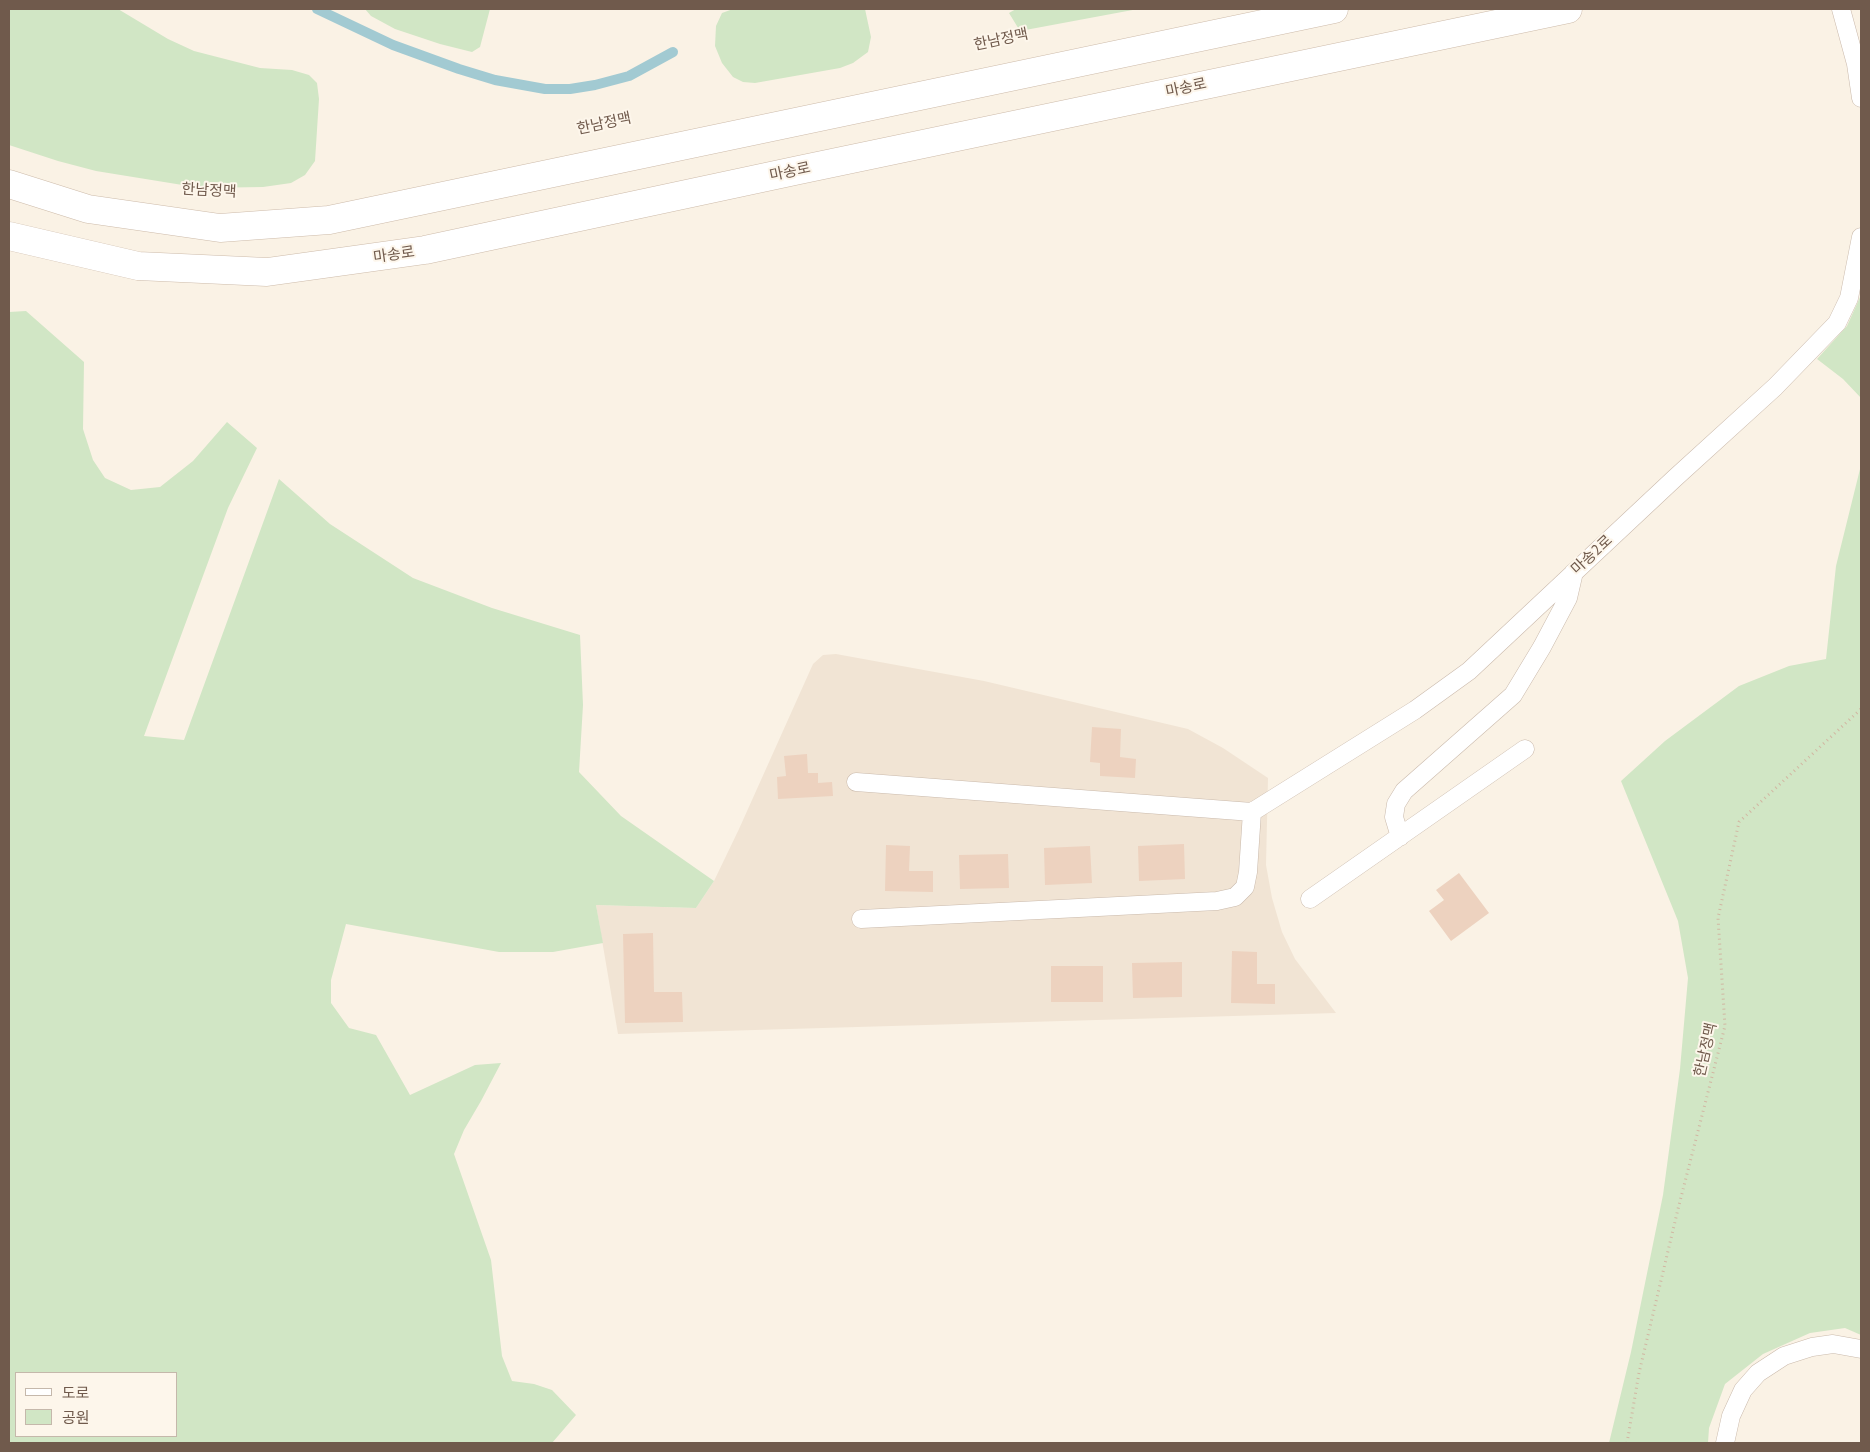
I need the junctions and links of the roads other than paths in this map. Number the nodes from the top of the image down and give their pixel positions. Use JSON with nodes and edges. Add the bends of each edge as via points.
{"nodes":[{"id":1,"x":1334,"y":9,"type":"edge"},
{"id":2,"x":1568,"y":9,"type":"edge"},
{"id":3,"x":1841,"y":9,"type":"edge"},
{"id":4,"x":1861,"y":98,"type":"edge"},
{"id":5,"x":9,"y":184,"type":"edge"},
{"id":6,"x":9,"y":236,"type":"edge"},
{"id":7,"x":1861,"y":237,"type":"edge"},
{"id":8,"x":1574,"y":572,"type":"junction"},
{"id":9,"x":1525,"y":749,"type":"dead end"},
{"id":10,"x":856,"y":782,"type":"dead end"},
{"id":11,"x":1252,"y":812,"type":"junction"},
{"id":12,"x":1400,"y":837,"type":"junction"},
{"id":13,"x":1310,"y":899,"type":"dead end"},
{"id":14,"x":861,"y":920,"type":"dead end"},
{"id":15,"x":1861,"y":1349,"type":"edge"},
{"id":16,"x":1725,"y":1443,"type":"edge"}],
"edges":[{"from":1,"to":5,"type":"street","via":[[329,220],[220,228],[88,209]]},
{"from":2,"to":6,"type":"street","name":"마송로","via":[[425,250],[267,272],[138,266]]},
{"from":3,"to":4,"type":"lane","via":[[1856,64]]},
{"from":7,"to":8,"type":"lane","name":"마송2로","via":[[1849,298],[1836,323],[1775,387]]},
{"from":8,"to":11,"type":"lane","name":"마송2로","via":[[1469,671],[1415,710]]},
{"from":8,"to":12,"type":"lane","via":[[1568,598],[1514,695],[1404,791],[1396,804],[1394,817]]},
{"from":9,"to":12,"type":"lane"},
{"from":10,"to":11,"type":"lane"},
{"from":11,"to":14,"type":"lane","via":[[1248,872],[1245,887],[1235,897]]},
{"from":12,"to":13,"type":"lane"},
{"from":15,"to":16,"type":"lane","via":[[1833,1344],[1812,1347],[1784,1356],[1758,1373],[1743,1390],[1730,1416]]}]}
